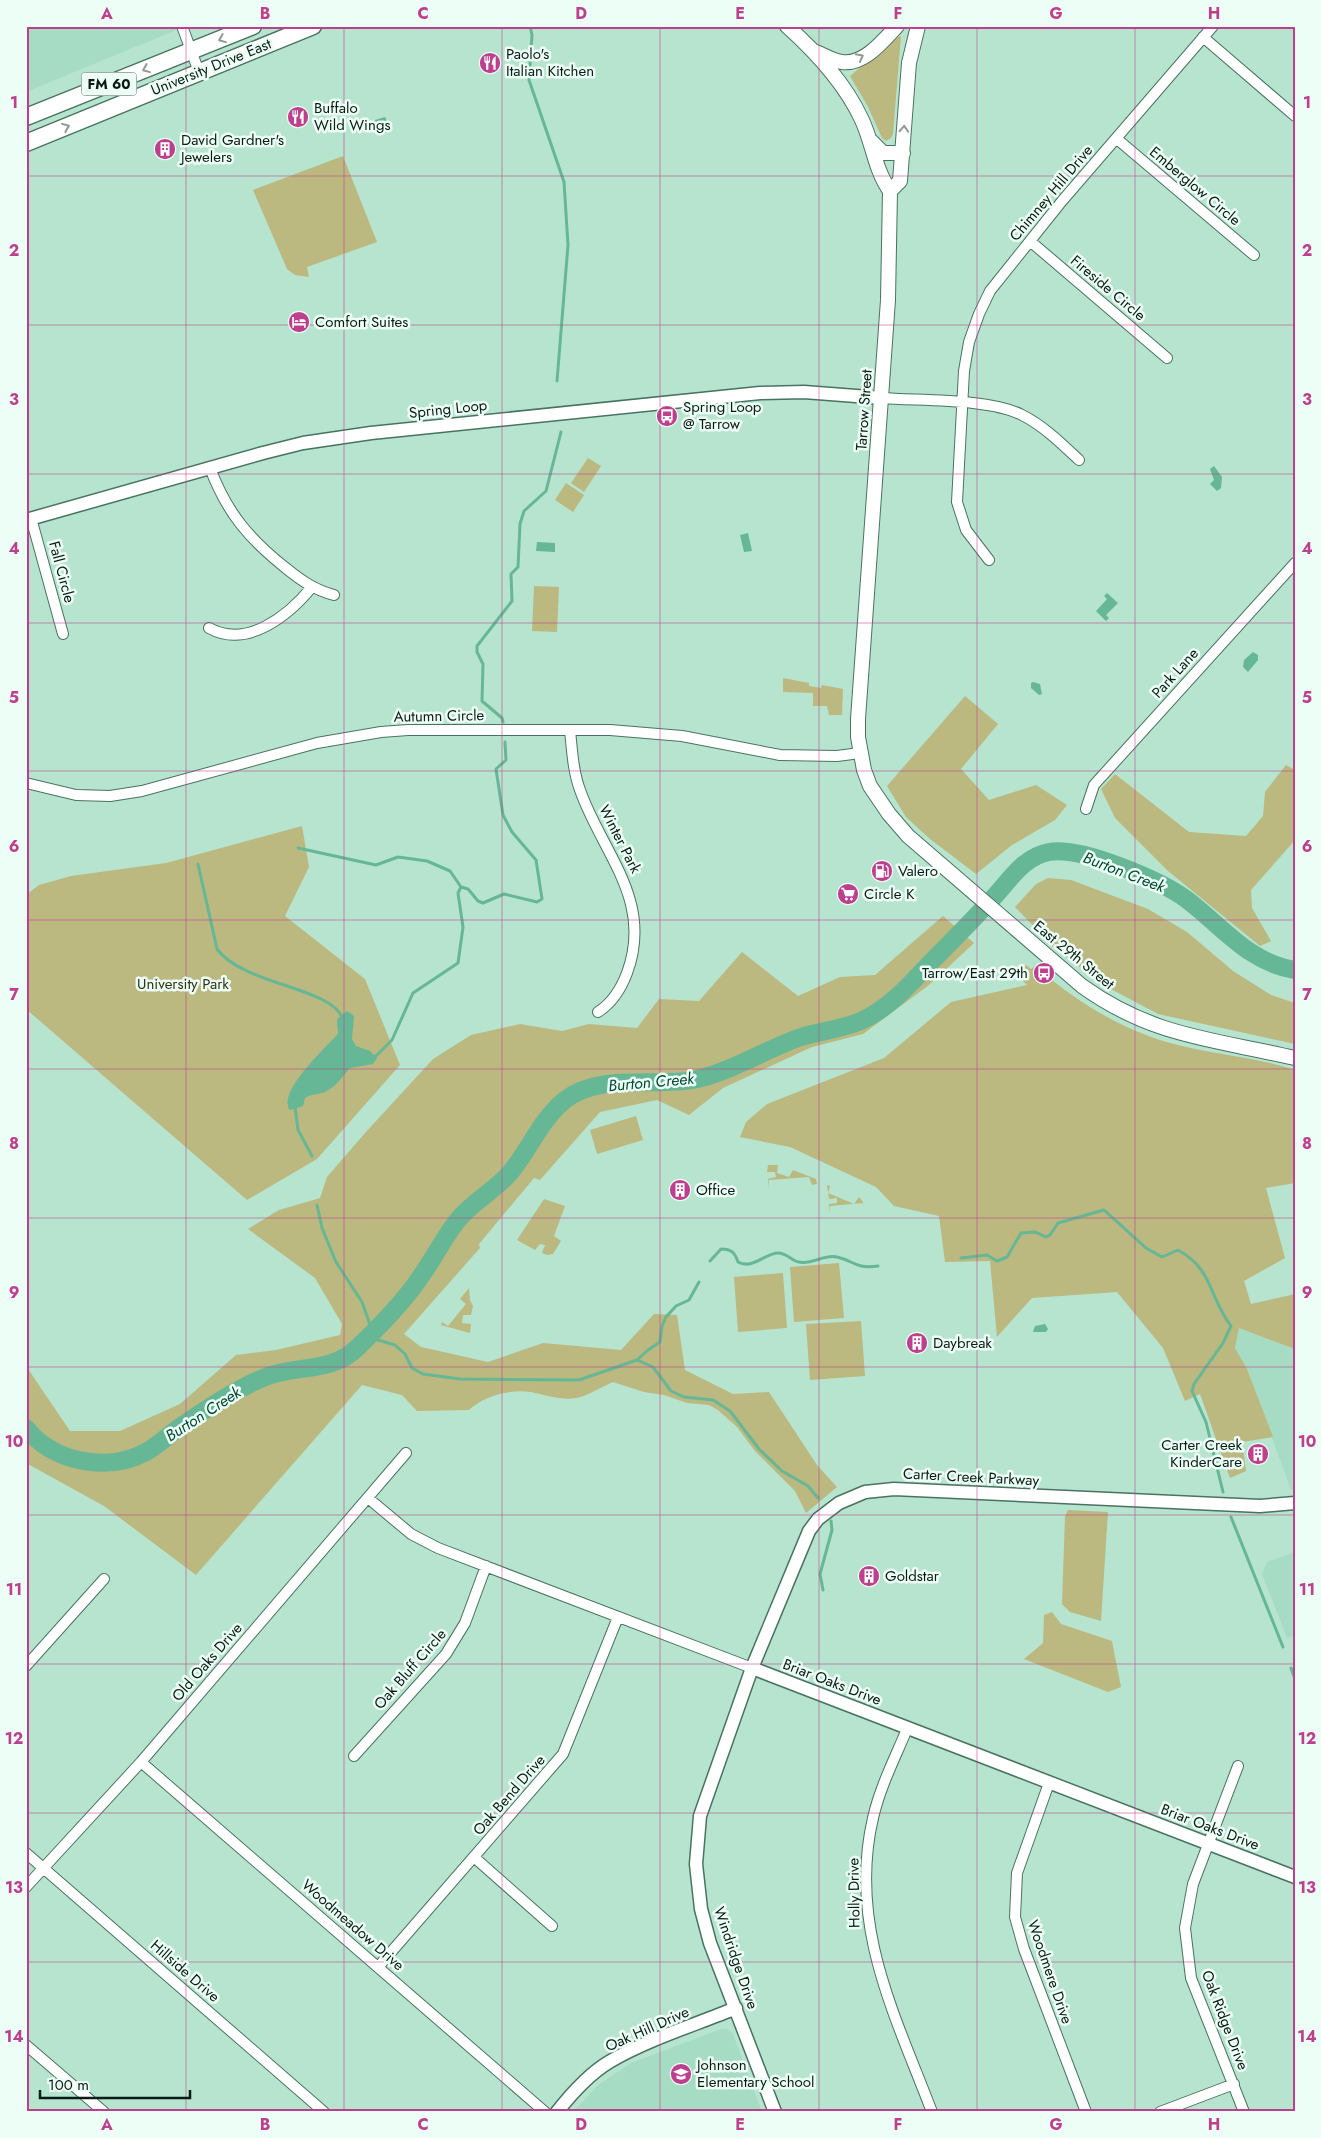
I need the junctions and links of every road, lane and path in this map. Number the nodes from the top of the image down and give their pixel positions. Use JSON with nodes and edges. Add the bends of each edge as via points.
{"nodes":[{"id":1,"x":182,"y":26,"type":"edge"},
{"id":2,"x":253,"y":26,"type":"edge"},
{"id":3,"x":313,"y":26,"type":"edge"},
{"id":4,"x":787,"y":26,"type":"edge"},
{"id":5,"x":896,"y":26,"type":"edge"},
{"id":6,"x":918,"y":26,"type":"edge"},
{"id":7,"x":1213,"y":26,"type":"edge"},
{"id":8,"x":1203,"y":37,"type":"junction"},
{"id":9,"x":191,"y":51,"type":"junction"},
{"id":10,"x":815,"y":52,"type":"junction"},
{"id":11,"x":199,"y":72,"type":"junction"},
{"id":12,"x":1295,"y":116,"type":"edge"},
{"id":13,"x":26,"y":117,"type":"edge"},
{"id":14,"x":869,"y":138,"type":"junction"},
{"id":15,"x":1117,"y":139,"type":"junction"},
{"id":16,"x":26,"y":143,"type":"edge"},
{"id":17,"x":903,"y":153,"type":"junction"},
{"id":18,"x":890,"y":191,"type":"junction"},
{"id":19,"x":1030,"y":241,"type":"junction"},
{"id":20,"x":1254,"y":255,"type":"dead end"},
{"id":21,"x":1167,"y":358,"type":"dead end"},
{"id":22,"x":882,"y":398,"type":"junction"},
{"id":23,"x":961,"y":403,"type":"junction"},
{"id":24,"x":1079,"y":460,"type":"dead end"},
{"id":25,"x":210,"y":468,"type":"junction"},
{"id":26,"x":29,"y":519,"type":"edge"},
{"id":27,"x":988,"y":560,"type":"dead end"},
{"id":28,"x":1295,"y":563,"type":"edge"},
{"id":29,"x":312,"y":587,"type":"junction"},
{"id":30,"x":334,"y":595,"type":"dead end"},
{"id":31,"x":209,"y":628,"type":"dead end"},
{"id":32,"x":63,"y":634,"type":"dead end"},
{"id":33,"x":570,"y":730,"type":"junction"},
{"id":34,"x":860,"y":753,"type":"junction"},
{"id":35,"x":26,"y":783,"type":"edge"},
{"id":36,"x":877,"y":798,"type":"joint"},
{"id":37,"x":1086,"y":809,"type":"dead end"},
{"id":38,"x":598,"y":1012,"type":"dead end"},
{"id":39,"x":1295,"y":1058,"type":"edge"},
{"id":40,"x":406,"y":1453,"type":"dead end"},
{"id":41,"x":368,"y":1498,"type":"junction"},
{"id":42,"x":1295,"y":1503,"type":"edge"},
{"id":43,"x":486,"y":1566,"type":"junction"},
{"id":44,"x":104,"y":1579,"type":"dead end"},
{"id":45,"x":618,"y":1617,"type":"junction"},
{"id":46,"x":26,"y":1666,"type":"edge"},
{"id":47,"x":752,"y":1668,"type":"junction"},
{"id":48,"x":907,"y":1729,"type":"junction"},
{"id":49,"x":354,"y":1756,"type":"dead end"},
{"id":50,"x":141,"y":1762,"type":"junction"},
{"id":51,"x":1238,"y":1766,"type":"dead end"},
{"id":52,"x":1049,"y":1783,"type":"junction"},
{"id":53,"x":1210,"y":1844,"type":"junction"},
{"id":54,"x":26,"y":1854,"type":"edge"},
{"id":55,"x":475,"y":1858,"type":"junction"},
{"id":56,"x":43,"y":1867,"type":"junction"},
{"id":57,"x":1295,"y":1877,"type":"edge"},
{"id":58,"x":26,"y":1887,"type":"edge"},
{"id":59,"x":552,"y":1926,"type":"dead end"},
{"id":60,"x":379,"y":1966,"type":"junction"},
{"id":61,"x":736,"y":2008,"type":"junction"},
{"id":62,"x":26,"y":2044,"type":"edge"},
{"id":63,"x":1234,"y":2084,"type":"junction"},
{"id":64,"x":104,"y":2112,"type":"edge"},
{"id":65,"x":324,"y":2112,"type":"edge"},
{"id":66,"x":545,"y":2112,"type":"edge"},
{"id":67,"x":557,"y":2112,"type":"edge"},
{"id":68,"x":775,"y":2112,"type":"edge"},
{"id":69,"x":932,"y":2112,"type":"edge"},
{"id":70,"x":1086,"y":2112,"type":"edge"},
{"id":71,"x":1160,"y":2112,"type":"edge"},
{"id":72,"x":1244,"y":2112,"type":"edge"}],
"edges":[{"from":1,"to":9,"type":"street"},
{"from":2,"to":9,"type":"main road","name":"University Drive East","number":"FM 60","one_way":true},
{"from":3,"to":11,"type":"main road","name":"University Drive East","number":"FM 60"},
{"from":4,"to":10,"type":"main road"},
{"from":10,"to":5,"type":"main road","one_way":true,"via":[[842,62],[856,61],[883,41]]},
{"from":17,"to":6,"type":"main road","name":"Tarrow Street","one_way":true,"via":[[909,63]]},
{"from":7,"to":8,"type":"street","name":"Chimney Hill Drive"},
{"from":8,"to":12,"type":"street"},
{"from":8,"to":15,"type":"street","name":"Chimney Hill Drive"},
{"from":9,"to":11,"type":"street"},
{"from":9,"to":13,"type":"main road","name":"University Drive East","number":"FM 60","one_way":true},
{"from":10,"to":14,"type":"main road","via":[[851,98]]},
{"from":16,"to":11,"type":"main road","name":"University Drive East","number":"FM 60","one_way":true},
{"from":14,"to":17,"type":"main road","via":[[883,153]]},
{"from":14,"to":18,"type":"main road","via":[[880,177]]},
{"from":15,"to":19,"type":"street","name":"Chimney Hill Drive"},
{"from":15,"to":20,"type":"street","name":"Emberglow Circle"},
{"from":17,"to":18,"type":"main road","name":"Tarrow Street","via":[[900,181]]},
{"from":18,"to":22,"type":"main road","name":"Tarrow Street","via":[[890,271]]},
{"from":19,"to":21,"type":"street","name":"Fireside Circle"},
{"from":19,"to":23,"type":"street","name":"Chimney Hill Drive","via":[[990,291],[978,314],[969,342]]},
{"from":22,"to":23,"type":"street"},
{"from":22,"to":25,"type":"street","name":"Spring Loop","via":[[804,392],[719,396],[362,434],[303,444]]},
{"from":22,"to":34,"type":"main road","name":"Tarrow Street","via":[[860,671]]},
{"from":23,"to":24,"type":"street","via":[[1023,415]]},
{"from":23,"to":27,"type":"street","name":"Chimney Hill Drive","via":[[957,502],[966,530]]},
{"from":25,"to":26,"type":"street","name":"Spring Loop"},
{"from":25,"to":29,"type":"street","via":[[224,503],[244,530],[273,558]]},
{"from":26,"to":32,"type":"street","name":"Fall Circle"},
{"from":28,"to":37,"type":"street","name":"Park Lane","via":[[1094,785]]},
{"from":29,"to":30,"type":"street"},
{"from":29,"to":31,"type":"street","via":[[288,612],[265,626],[236,636]]},
{"from":33,"to":34,"type":"street","name":"Autumn Circle","via":[[652,732],[780,756]]},
{"from":33,"to":35,"type":"street","name":"Autumn Circle","via":[[381,732],[317,743],[142,791],[110,796],[76,795]]},
{"from":33,"to":38,"type":"street","name":"Winter Park","via":[[574,773],[580,791],[621,872],[633,913],[632,960],[625,980],[610,1004]]},
{"from":34,"to":36,"type":"main road","name":"Tarrow Street"},
{"from":36,"to":39,"type":"main road","name":"East 29th Street","via":[[908,836],[1082,986],[1123,1013],[1178,1034]]},
{"from":40,"to":41,"type":"street","name":"Old Oaks Drive"},
{"from":41,"to":43,"type":"street","name":"Briar Oaks Drive","via":[[411,1534]]},
{"from":41,"to":50,"type":"street","name":"Old Oaks Drive"},
{"from":42,"to":47,"type":"street","name":"Carter Creek Parkway","via":[[1260,1506],[924,1490],[865,1492],[828,1510],[809,1531]]},
{"from":43,"to":45,"type":"street","name":"Briar Oaks Drive"},
{"from":43,"to":49,"type":"street","name":"Oak Bluff Circle","via":[[458,1637]]},
{"from":44,"to":46,"type":"street"},
{"from":45,"to":47,"type":"street","name":"Briar Oaks Drive"},
{"from":45,"to":55,"type":"street","name":"Oak Bend Drive","via":[[563,1754]]},
{"from":47,"to":48,"type":"street","name":"Briar Oaks Drive"},
{"from":47,"to":61,"type":"street","name":"Windridge Drive","via":[[700,1816],[696,1864],[701,1909],[710,1943]]},
{"from":48,"to":52,"type":"street","name":"Briar Oaks Drive"},
{"from":48,"to":69,"type":"street","name":"Holly Drive","via":[[873,1818],[866,1874],[866,1916],[883,1983]]},
{"from":50,"to":56,"type":"street","name":"Old Oaks Drive"},
{"from":50,"to":60,"type":"street","name":"Woodmeadow Drive"},
{"from":51,"to":53,"type":"street","name":"Oak Ridge Drive"},
{"from":52,"to":53,"type":"street","name":"Briar Oaks Drive"},
{"from":52,"to":70,"type":"street","name":"Woodmere Drive","via":[[1017,1873],[1016,1917],[1024,1949]]},
{"from":53,"to":57,"type":"street","name":"Briar Oaks Drive"},
{"from":53,"to":63,"type":"street","name":"Oak Ridge Drive","via":[[1193,1884],[1188,1907],[1185,1928],[1187,1958]]},
{"from":54,"to":56,"type":"street","name":"Hillside Drive"},
{"from":55,"to":59,"type":"street"},
{"from":55,"to":60,"type":"street","name":"Oak Bend Drive"},
{"from":56,"to":58,"type":"street","name":"Old Oaks Drive"},
{"from":56,"to":65,"type":"street","name":"Hillside Drive"},
{"from":60,"to":66,"type":"street","name":"Woodmeadow Drive"},
{"from":61,"to":67,"type":"street","name":"Oak Hill Drive","via":[[609,2062],[578,2088]]},
{"from":61,"to":68,"type":"street","name":"Windridge Drive"},
{"from":62,"to":64,"type":"street"},
{"from":63,"to":71,"type":"street"},
{"from":63,"to":72,"type":"street","name":"Oak Ridge Drive"}]}
